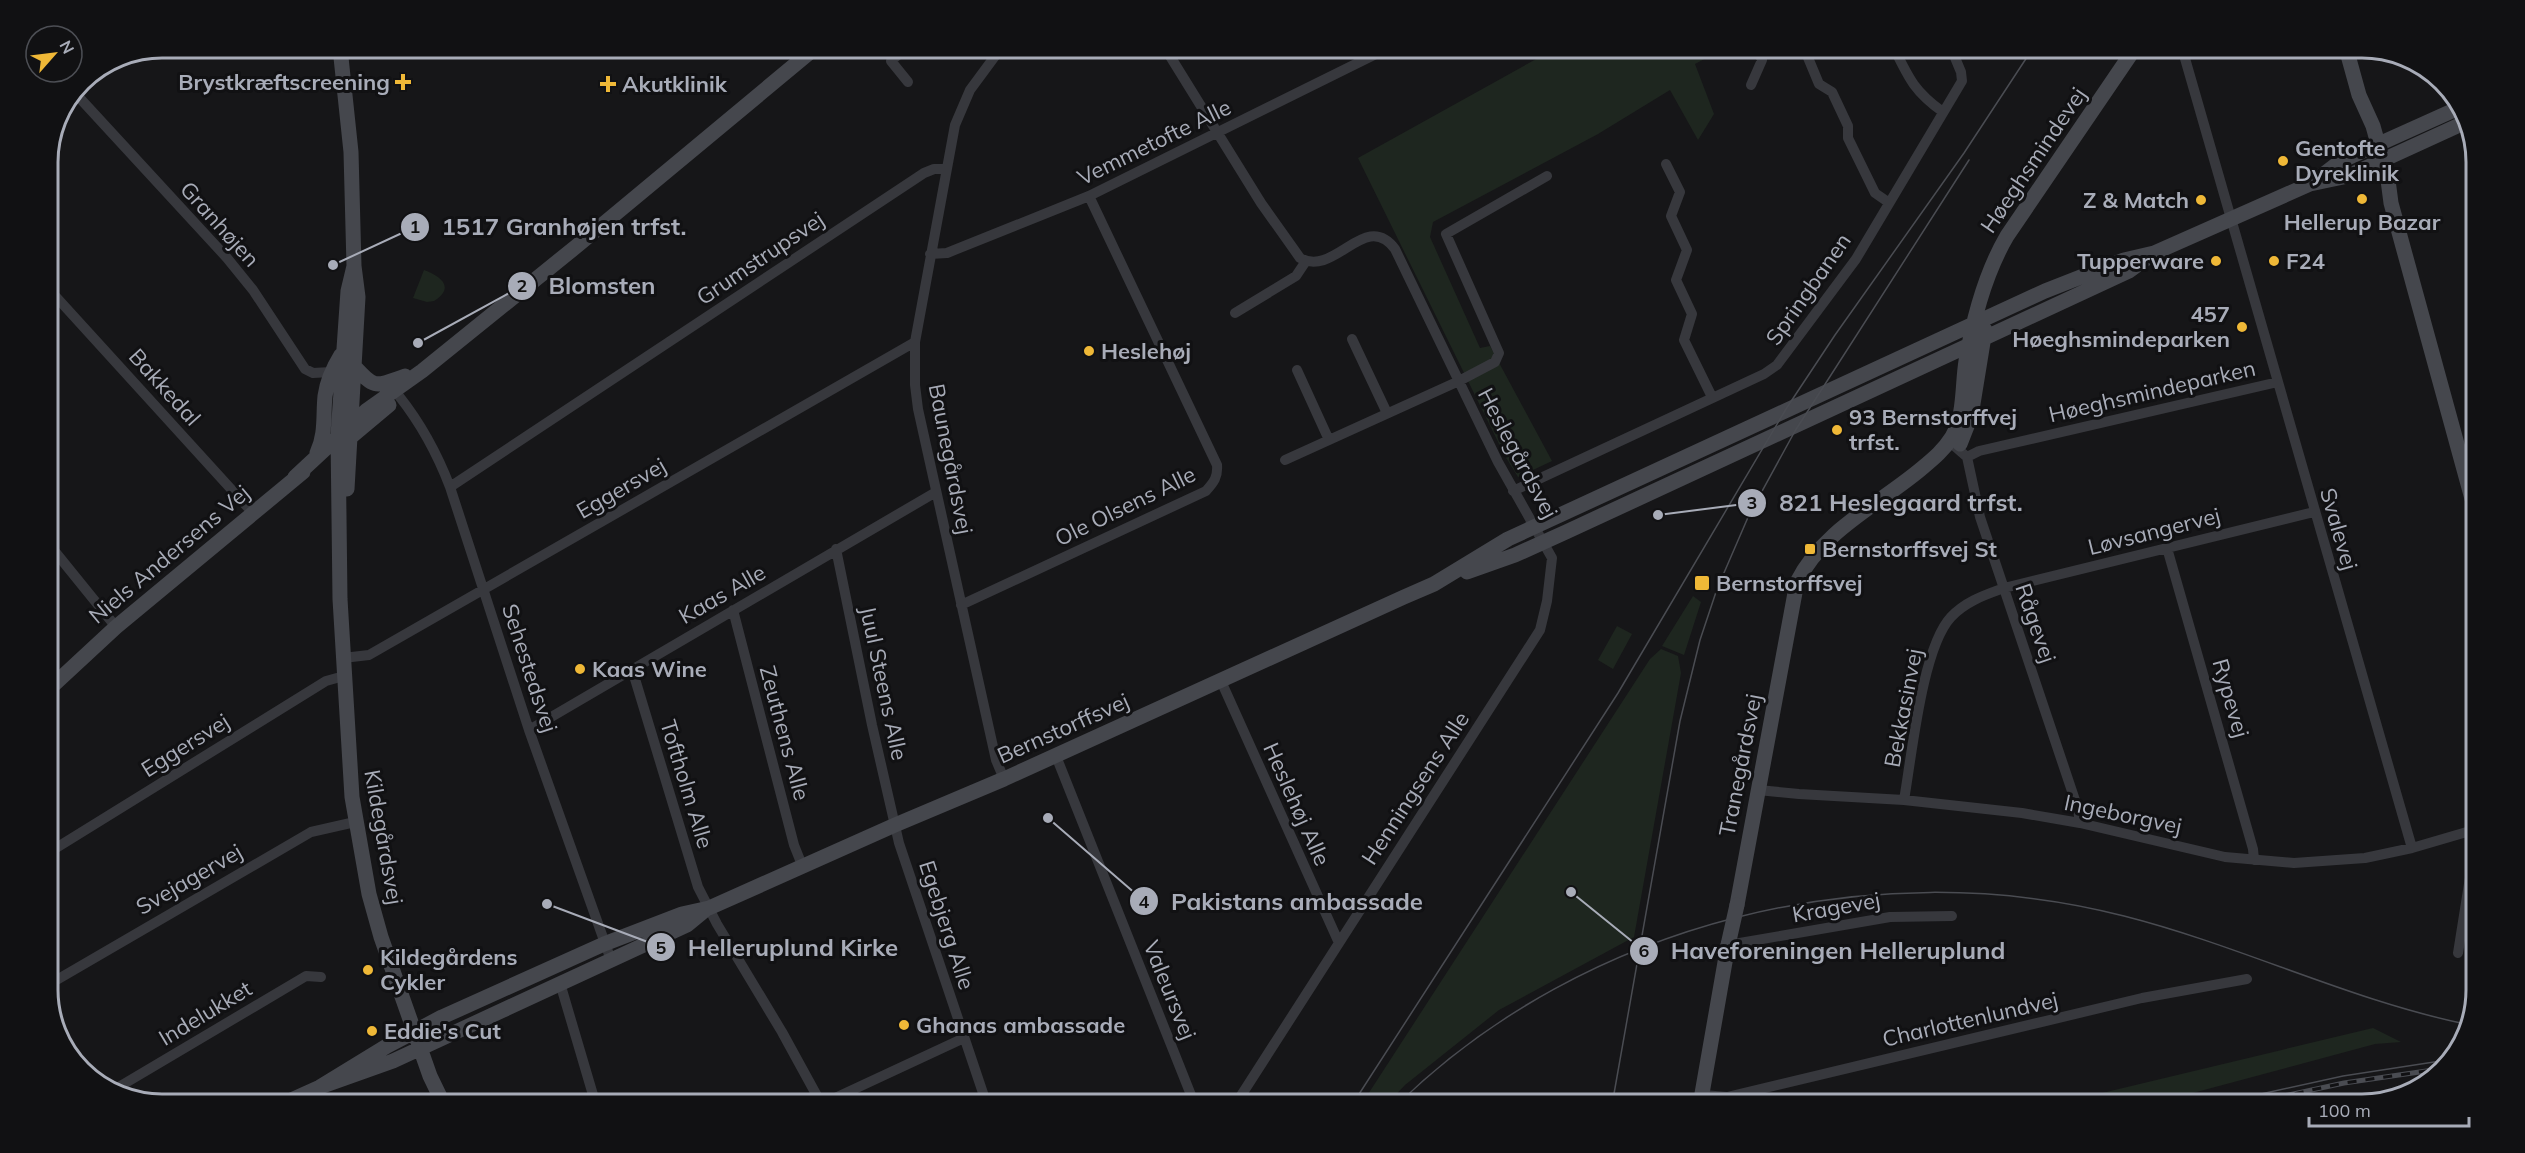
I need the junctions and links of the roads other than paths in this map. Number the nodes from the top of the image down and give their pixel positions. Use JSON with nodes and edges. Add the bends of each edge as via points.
{"nodes":[{"id":1,"x":341,"y":58,"type":"edge"},
{"id":2,"x":803,"y":58,"type":"edge"},
{"id":3,"x":894,"y":58,"type":"edge"},
{"id":4,"x":994,"y":58,"type":"edge"},
{"id":5,"x":1171,"y":58,"type":"edge"},
{"id":6,"x":1368,"y":58,"type":"edge"},
{"id":7,"x":1761,"y":58,"type":"edge"},
{"id":8,"x":1808,"y":58,"type":"edge"},
{"id":9,"x":1899,"y":58,"type":"edge"},
{"id":10,"x":1955,"y":58,"type":"edge"},
{"id":11,"x":2128,"y":58,"type":"edge"},
{"id":12,"x":2185,"y":58,"type":"edge"},
{"id":13,"x":2349,"y":58,"type":"edge"},
{"id":14,"x":908,"y":82,"type":"dead end"},
{"id":15,"x":1751,"y":85,"type":"dead end"},
{"id":16,"x":80,"y":99,"type":"edge"},
{"id":17,"x":2453,"y":111,"type":"edge"},
{"id":18,"x":1943,"y":112,"type":"junction"},
{"id":19,"x":2459,"y":125,"type":"edge"},
{"id":20,"x":1218,"y":133,"type":"junction"},
{"id":21,"x":2374,"y":146,"type":"junction"},
{"id":22,"x":2378,"y":162,"type":"junction"},
{"id":23,"x":1666,"y":164,"type":"dead end"},
{"id":24,"x":945,"y":169,"type":"junction"},
{"id":25,"x":1547,"y":176,"type":"dead end"},
{"id":26,"x":2310,"y":184,"type":"junction"},
{"id":27,"x":1089,"y":196,"type":"junction"},
{"id":28,"x":1888,"y":202,"type":"junction"},
{"id":29,"x":2231,"y":219,"type":"junction"},
{"id":30,"x":2007,"y":236,"type":"junction"},
{"id":31,"x":2154,"y":253,"type":"junction"},
{"id":32,"x":930,"y":254,"type":"junction"},
{"id":33,"x":1306,"y":261,"type":"junction"},
{"id":34,"x":354,"y":266,"type":"junction"},
{"id":35,"x":59,"y":300,"type":"edge"},
{"id":36,"x":1235,"y":313,"type":"dead end"},
{"id":37,"x":1982,"y":319,"type":"junction"},
{"id":38,"x":1960,"y":329,"type":"junction"},
{"id":39,"x":1352,"y":339,"type":"dead end"},
{"id":40,"x":1977,"y":341,"type":"junction"},
{"id":41,"x":915,"y":342,"type":"junction"},
{"id":42,"x":342,"y":353,"type":"junction"},
{"id":43,"x":355,"y":368,"type":"junction"},
{"id":44,"x":1297,"y":370,"type":"dead end"},
{"id":45,"x":331,"y":372,"type":"junction"},
{"id":46,"x":1459,"y":381,"type":"junction"},
{"id":47,"x":2278,"y":382,"type":"junction"},
{"id":48,"x":393,"y":390,"type":"junction"},
{"id":49,"x":1712,"y":398,"type":"junction"},
{"id":50,"x":1388,"y":413,"type":"junction"},
{"id":51,"x":345,"y":435,"type":"junction"},
{"id":52,"x":1329,"y":440,"type":"junction"},
{"id":53,"x":1958,"y":449,"type":"junction"},
{"id":54,"x":315,"y":458,"type":"junction"},
{"id":55,"x":1285,"y":460,"type":"dead end"},
{"id":56,"x":295,"y":477,"type":"junction"},
{"id":57,"x":2466,"y":477,"type":"edge"},
{"id":58,"x":450,"y":487,"type":"junction"},
{"id":59,"x":1513,"y":491,"type":"junction"},
{"id":60,"x":936,"y":492,"type":"junction"},
{"id":61,"x":252,"y":512,"type":"junction"},
{"id":62,"x":2314,"y":512,"type":"junction"},
{"id":63,"x":1535,"y":527,"type":"junction"},
{"id":64,"x":1543,"y":542,"type":"junction"},
{"id":65,"x":2167,"y":548,"type":"junction"},
{"id":66,"x":837,"y":549,"type":"junction"},
{"id":67,"x":59,"y":557,"type":"edge"},
{"id":68,"x":1434,"y":584,"type":"junction"},
{"id":69,"x":2004,"y":588,"type":"junction"},
{"id":70,"x":483,"y":590,"type":"junction"},
{"id":71,"x":961,"y":605,"type":"junction"},
{"id":72,"x":733,"y":610,"type":"junction"},
{"id":73,"x":116,"y":627,"type":"junction"},
{"id":74,"x":343,"y":658,"type":"junction"},
{"id":75,"x":632,"y":669,"type":"junction"},
{"id":76,"x":344,"y":676,"type":"junction"},
{"id":77,"x":59,"y":680,"type":"edge"},
{"id":78,"x":1221,"y":681,"type":"junction"},
{"id":79,"x":529,"y":729,"type":"junction"},
{"id":80,"x":1056,"y":756,"type":"junction"},
{"id":81,"x":1004,"y":779,"type":"junction"},
{"id":82,"x":1758,"y":790,"type":"junction"},
{"id":83,"x":1904,"y":800,"type":"junction"},
{"id":84,"x":356,"y":822,"type":"junction"},
{"id":85,"x":2080,"y":823,"type":"junction"},
{"id":86,"x":895,"y":825,"type":"junction"},
{"id":87,"x":2466,"y":833,"type":"edge"},
{"id":88,"x":59,"y":846,"type":"edge"},
{"id":89,"x":2412,"y":848,"type":"junction"},
{"id":90,"x":2254,"y":860,"type":"junction"},
{"id":91,"x":802,"y":865,"type":"junction"},
{"id":92,"x":2466,"y":903,"type":"edge"},
{"id":93,"x":709,"y":908,"type":"junction"},
{"id":94,"x":1952,"y":916,"type":"dead end"},
{"id":95,"x":1339,"y":943,"type":"junction"},
{"id":96,"x":604,"y":944,"type":"junction"},
{"id":97,"x":1728,"y":945,"type":"junction"},
{"id":98,"x":2458,"y":953,"type":"dead end"},
{"id":99,"x":611,"y":960,"type":"junction"},
{"id":100,"x":321,"y":977,"type":"dead end"},
{"id":101,"x":59,"y":979,"type":"edge"},
{"id":102,"x":2247,"y":979,"type":"dead end"},
{"id":103,"x":560,"y":983,"type":"junction"},
{"id":104,"x":414,"y":1031,"type":"junction"},
{"id":105,"x":964,"y":1038,"type":"junction"},
{"id":106,"x":420,"y":1048,"type":"junction"},
{"id":107,"x":120,"y":1086,"type":"edge"},
{"id":108,"x":320,"y":1087,"type":"junction"},
{"id":109,"x":304,"y":1094,"type":"edge"},
{"id":110,"x":439,"y":1094,"type":"edge"},
{"id":111,"x":593,"y":1094,"type":"edge"},
{"id":112,"x":815,"y":1094,"type":"edge"},
{"id":113,"x":844,"y":1094,"type":"edge"},
{"id":114,"x":983,"y":1094,"type":"edge"},
{"id":115,"x":1191,"y":1094,"type":"edge"},
{"id":116,"x":1242,"y":1094,"type":"edge"},
{"id":117,"x":1702,"y":1094,"type":"edge"},
{"id":118,"x":1740,"y":1094,"type":"edge"}],
"edges":[{"from":1,"to":34,"type":"street","name":"Kildegårdsvej","via":[[351,152]]},
{"from":2,"to":48,"type":"street"},
{"from":3,"to":14,"type":"street","via":[[891,61]]},
{"from":4,"to":24,"type":"street","name":"Baunegårdsvej","via":[[970,90],[955,125]]},
{"from":5,"to":20,"type":"street"},
{"from":6,"to":20,"type":"street","name":"Vemmetofte Alle"},
{"from":7,"to":15,"type":"street"},
{"from":8,"to":28,"type":"street","via":[[1819,84],[1832,92],[1848,126],[1848,138],[1875,193]]},
{"from":9,"to":18,"type":"street","via":[[1922,97]]},
{"from":10,"to":18,"type":"street","name":"Springbanen","via":[[1962,81]]},
{"from":11,"to":30,"type":"street","name":"Høeghsmindevej"},
{"from":12,"to":29,"type":"street","name":"Svalevej"},
{"from":13,"to":21,"type":"street","via":[[2372,123]]},
{"from":16,"to":45,"type":"street","name":"Granhøjen","via":[[227,258],[305,369],[313,373]]},
{"from":17,"to":21,"type":"street","name":"Bernstorffsvej"},
{"from":18,"to":28,"type":"street","name":"Springbanen"},
{"from":19,"to":22,"type":"street","name":"Bernstorffsvej"},
{"from":20,"to":27,"type":"street","name":"Vemmetofte Alle"},
{"from":20,"to":33,"type":"street","via":[[1261,203]]},
{"from":21,"to":22,"type":"street"},
{"from":21,"to":26,"type":"street","name":"Bernstorffsvej","via":[[2341,161]]},
{"from":22,"to":26,"type":"street","name":"Bernstorffsvej","via":[[2348,176]]},
{"from":22,"to":57,"type":"street","via":[[2388,180]]},
{"from":23,"to":49,"type":"street","via":[[1680,192],[1671,216],[1687,249],[1676,280],[1692,314],[1684,340]]},
{"from":24,"to":32,"type":"street","name":"Baunegårdsvej"},
{"from":24,"to":58,"type":"street","name":"Grumstrupsvej","via":[[924,173]]},
{"from":25,"to":46,"type":"street","name":"Heslegårdsvej","via":[[1446,234],[1499,353],[1495,362]]},
{"from":26,"to":29,"type":"street","name":"Bernstorffsvej"},
{"from":27,"to":32,"type":"street","name":"Vemmetofte Alle","via":[[947,253]]},
{"from":27,"to":71,"type":"street","name":"Ole Olsens Alle","via":[[1218,474],[1206,491]]},
{"from":28,"to":49,"type":"street","name":"Springbanen","via":[[1856,259],[1787,355],[1764,374]]},
{"from":29,"to":31,"type":"street","name":"Bernstorffsvej"},
{"from":29,"to":47,"type":"street","name":"Svalevej"},
{"from":30,"to":37,"type":"street","name":"Høeghsmindevej","via":[[1992,270]]},
{"from":30,"to":38,"type":"street","via":[[1990,253]]},
{"from":31,"to":37,"type":"street","name":"Bernstorffsvej","via":[[2073,279]]},
{"from":31,"to":40,"type":"street","name":"Bernstorffsvej","via":[[2129,271]]},
{"from":32,"to":41,"type":"street","name":"Baunegårdsvej"},
{"from":33,"to":36,"type":"street","via":[[1296,276]]},
{"from":33,"to":46,"type":"street","name":"Heslegårdsvej","via":[[1320,263],[1365,237],[1382,236],[1395,249]]},
{"from":34,"to":42,"type":"street","name":"Kildegårdsvej"},
{"from":34,"to":43,"type":"street","name":"Kildegårdsvej","via":[[358,297]]},
{"from":35,"to":61,"type":"street","name":"Bakkedal"},
{"from":37,"to":38,"type":"street","name":"Bernstorffsvej"},
{"from":37,"to":40,"type":"street","name":"Tranegårdsvej"},
{"from":38,"to":63,"type":"street","name":"Bernstorffsvej"},
{"from":39,"to":50,"type":"street"},
{"from":40,"to":53,"type":"street","name":"Tranegårdsvej","via":[[1965,368]]},
{"from":40,"to":64,"type":"street","name":"Bernstorffsvej"},
{"from":41,"to":60,"type":"street","name":"Baunegårdsvej","via":[[918,409]]},
{"from":41,"to":70,"type":"street","name":"Eggersvej"},
{"from":42,"to":45,"type":"street","name":"Kildegårdsvej"},
{"from":42,"to":51,"type":"street","name":"Kildegårdsvej"},
{"from":43,"to":48,"type":"street","via":[[369,383]]},
{"from":43,"to":51,"type":"street","name":"Kildegårdsvej"},
{"from":44,"to":52,"type":"street"},
{"from":45,"to":54,"type":"street","name":"Kildegårdsvej","via":[[325,396],[323,441]]},
{"from":46,"to":50,"type":"street"},
{"from":46,"to":59,"type":"street","name":"Heslegårdsvej"},
{"from":47,"to":53,"type":"street","name":"Høeghsmindeparken","via":[[1979,451]]},
{"from":47,"to":62,"type":"street","name":"Svalevej"},
{"from":48,"to":51,"type":"street","name":"Niels Andersens Vej"},
{"from":48,"to":58,"type":"street","name":"Sehestedsvej","via":[[418,419]]},
{"from":49,"to":59,"type":"street","name":"Springbanen"},
{"from":50,"to":52,"type":"street"},
{"from":51,"to":54,"type":"street","name":"Niels Andersens Vej"},
{"from":51,"to":56,"type":"street","name":"Niels Andersens Vej"},
{"from":51,"to":74,"type":"street","name":"Kildegårdsvej","via":[[339,564]]},
{"from":52,"to":55,"type":"street"},
{"from":53,"to":69,"type":"street","name":"Rågevej"},
{"from":53,"to":82,"type":"street","name":"Tranegårdsvej","via":[[1943,451],[1824,543],[1808,562],[1797,582]]},
{"from":54,"to":56,"type":"street","name":"Niels Andersens Vej"},
{"from":56,"to":61,"type":"street","name":"Niels Andersens Vej"},
{"from":58,"to":70,"type":"street","name":"Sehestedsvej"},
{"from":59,"to":63,"type":"street","name":"Heslegårdsvej"},
{"from":60,"to":66,"type":"street","name":"Kaas Alle"},
{"from":60,"to":71,"type":"street","name":"Baunegårdsvej"},
{"from":61,"to":73,"type":"street","name":"Niels Andersens Vej"},
{"from":62,"to":65,"type":"street","name":"Løvsangervej"},
{"from":62,"to":89,"type":"street","name":"Svalevej"},
{"from":63,"to":64,"type":"street","name":"Heslegårdsvej"},
{"from":63,"to":68,"type":"street","name":"Bernstorffsvej"},
{"from":64,"to":68,"type":"street","name":"Bernstorffsvej"},
{"from":64,"to":95,"type":"street","name":"Henningsens Alle","via":[[1552,561],[1540,630]]},
{"from":65,"to":69,"type":"street","name":"Løvsangervej"},
{"from":65,"to":90,"type":"street","name":"Rypevej"},
{"from":66,"to":72,"type":"street","name":"Kaas Alle"},
{"from":66,"to":86,"type":"street","name":"Juul Steens Alle"},
{"from":67,"to":73,"type":"street"},
{"from":68,"to":78,"type":"street","name":"Bernstorffsvej"},
{"from":69,"to":83,"type":"street","name":"Bekkasinvej","via":[[1965,604],[1939,634],[1930,658]]},
{"from":69,"to":85,"type":"street","name":"Rågevej"},
{"from":70,"to":74,"type":"street","name":"Eggersvej","via":[[369,655]]},
{"from":70,"to":79,"type":"street","name":"Sehestedsvej"},
{"from":71,"to":81,"type":"street","name":"Baunegårdsvej","via":[[996,760]]},
{"from":72,"to":75,"type":"street","name":"Kaas Alle"},
{"from":72,"to":91,"type":"street","name":"Zeuthens Alle"},
{"from":73,"to":77,"type":"street","name":"Niels Andersens Vej"},
{"from":74,"to":76,"type":"street","name":"Kildegårdsvej"},
{"from":75,"to":79,"type":"street","name":"Kaas Alle"},
{"from":75,"to":93,"type":"street","name":"Toftholm Alle","via":[[698,887]]},
{"from":76,"to":84,"type":"street","name":"Kildegårdsvej"},
{"from":76,"to":88,"type":"street","name":"Eggersvej","via":[[326,681]]},
{"from":78,"to":80,"type":"street","name":"Bernstorffsvej"},
{"from":78,"to":95,"type":"street","name":"Heslehøj Alle"},
{"from":79,"to":96,"type":"street","name":"Sehestedsvej"},
{"from":80,"to":81,"type":"street","name":"Bernstorffsvej"},
{"from":80,"to":115,"type":"street","name":"Valeursvej"},
{"from":81,"to":86,"type":"street","name":"Bernstorffsvej"},
{"from":82,"to":83,"type":"street","name":"Ingeborgvej"},
{"from":82,"to":97,"type":"street","name":"Tranegårdsvej","bridge":true},
{"from":83,"to":85,"type":"street","name":"Ingeborgvej"},
{"from":84,"to":101,"type":"street","name":"Svejagervej","via":[[311,832]]},
{"from":84,"to":104,"type":"street","name":"Kildegårdsvej","via":[[378,927]]},
{"from":85,"to":90,"type":"street","name":"Ingeborgvej","via":[[2225,857]]},
{"from":86,"to":91,"type":"street","name":"Bernstorffsvej"},
{"from":86,"to":105,"type":"street","name":"Egebjerg Alle"},
{"from":87,"to":89,"type":"street","name":"Ingeborgvej"},
{"from":89,"to":90,"type":"street","name":"Ingeborgvej","via":[[2333,861]]},
{"from":91,"to":93,"type":"street","name":"Bernstorffsvej"},
{"from":92,"to":98,"type":"street"},
{"from":93,"to":96,"type":"street","name":"Bernstorffsvej","via":[[682,914]]},
{"from":93,"to":99,"type":"street","name":"Bernstorffsvej","via":[[687,925]]},
{"from":93,"to":112,"type":"street","name":"Toftholm Alle"},
{"from":94,"to":97,"type":"street","name":"Kragevej","via":[[1890,917]]},
{"from":95,"to":116,"type":"street","name":"Henningsens Alle"},
{"from":96,"to":99,"type":"street","name":"Sehestedsvej"},
{"from":96,"to":104,"type":"street","name":"Bernstorffsvej"},
{"from":97,"to":117,"type":"street","name":"Tranegårdsvej"},
{"from":99,"to":103,"type":"street","name":"Bernstorffsvej"},
{"from":100,"to":107,"type":"street","name":"Indelukket","via":[[306,976]]},
{"from":102,"to":118,"type":"street","name":"Charlottenlundvej","via":[[2142,998]]},
{"from":103,"to":106,"type":"street","name":"Bernstorffsvej"},
{"from":103,"to":111,"type":"street"},
{"from":104,"to":106,"type":"street","name":"Kildegårdsvej"},
{"from":104,"to":108,"type":"street","name":"Bernstorffsvej"},
{"from":105,"to":113,"type":"street"},
{"from":105,"to":114,"type":"street","name":"Egebjerg Alle"},
{"from":106,"to":108,"type":"street","name":"Bernstorffsvej"},
{"from":106,"to":110,"type":"street","name":"Kildegårdsvej"},
{"from":108,"to":109,"type":"street","name":"Bernstorffsvej"}]}
